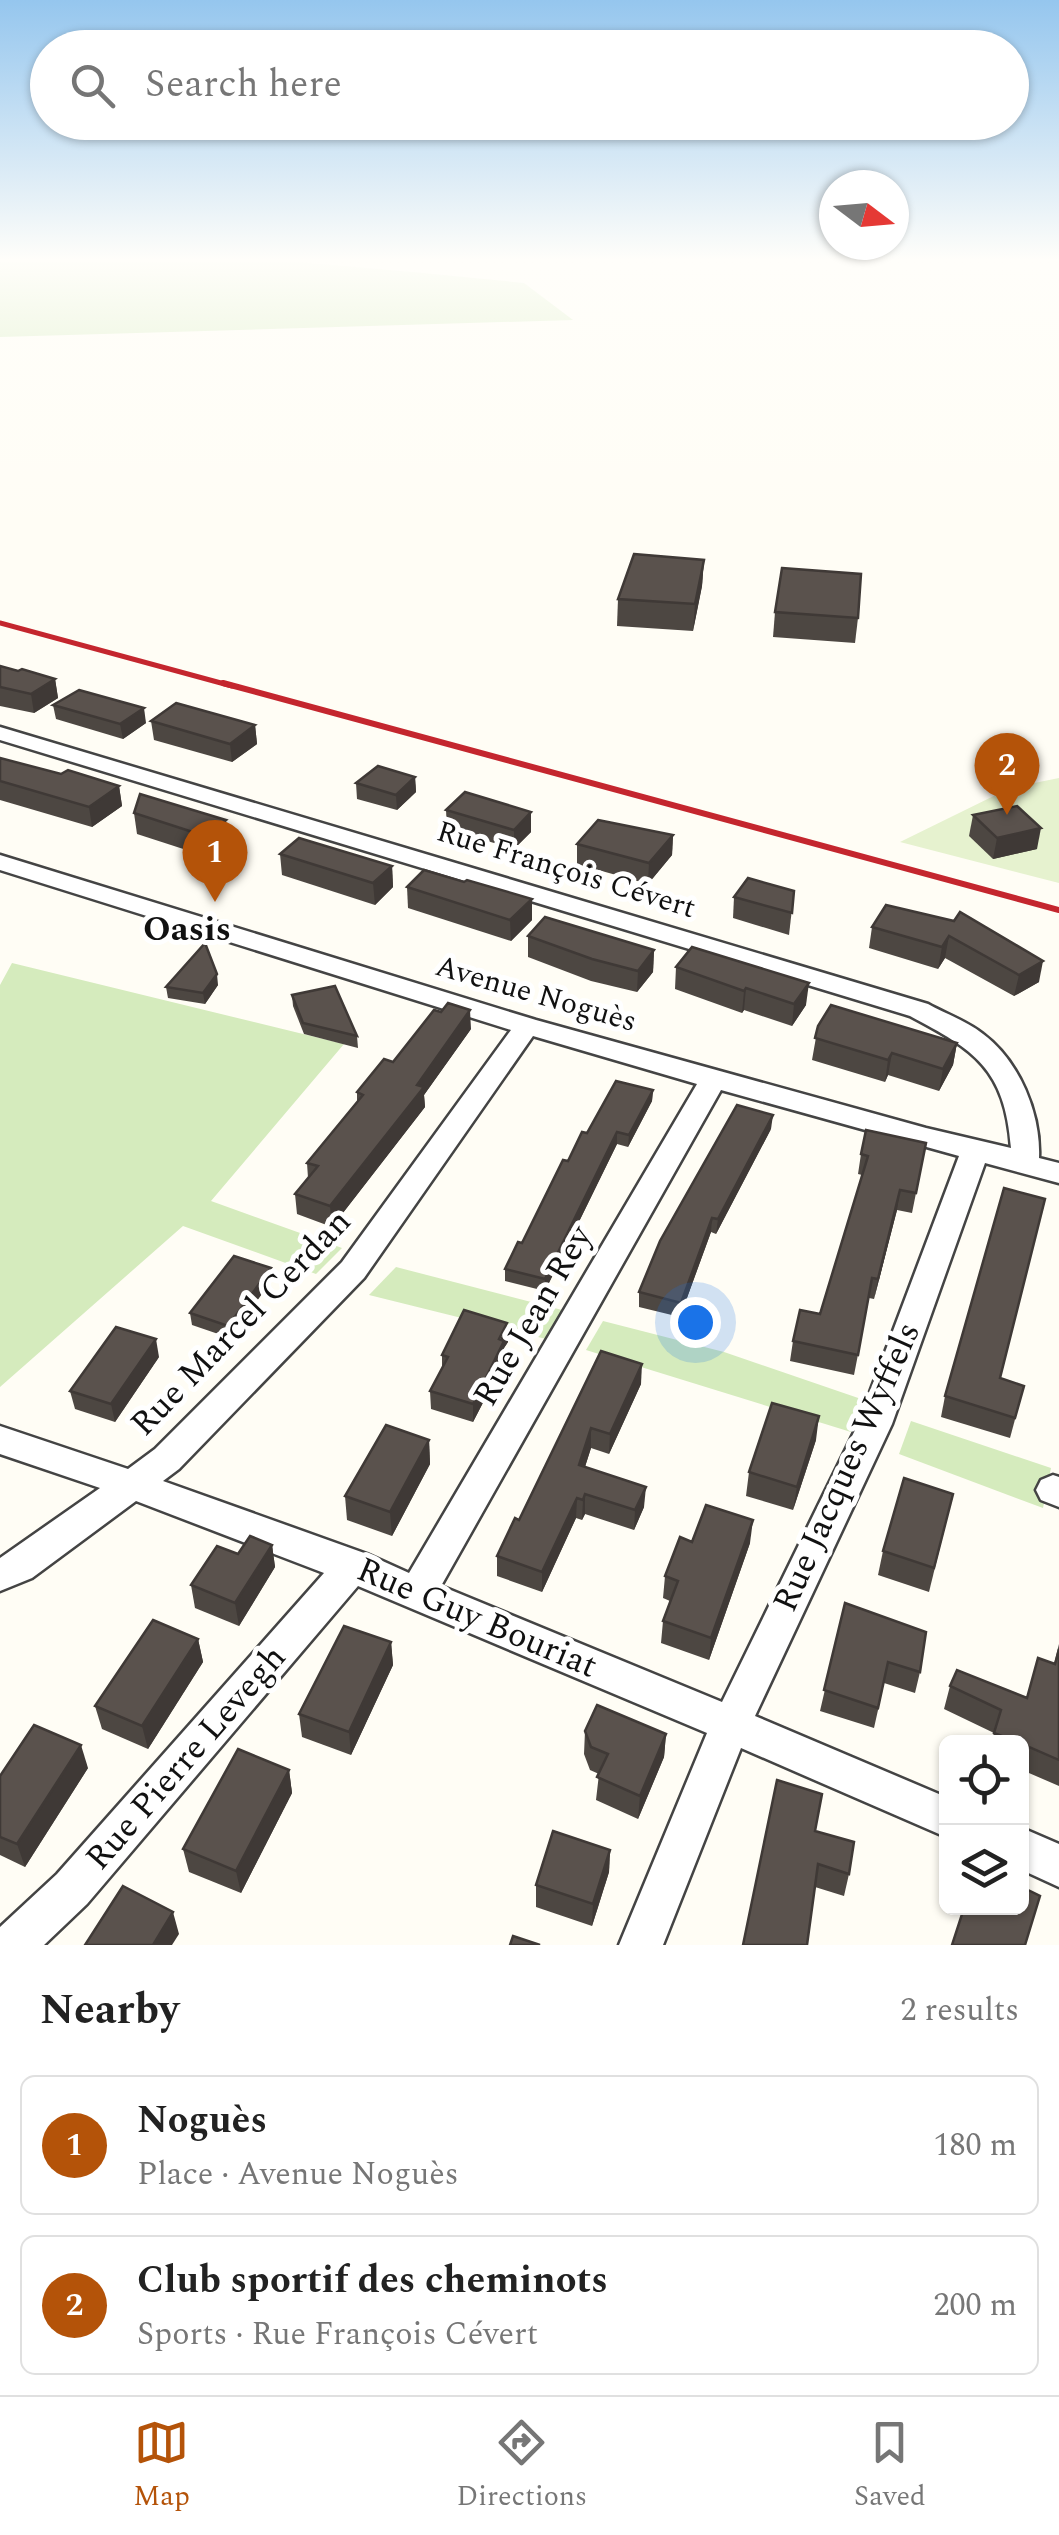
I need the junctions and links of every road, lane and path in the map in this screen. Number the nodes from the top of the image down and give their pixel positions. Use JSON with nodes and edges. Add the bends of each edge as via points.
{"nodes":[{"id":1,"x":0,"y":733,"type":"edge"},
{"id":2,"x":0,"y":862,"type":"edge"},
{"id":3,"x":526,"y":1027,"type":"junction"},
{"id":4,"x":714,"y":1078,"type":"junction"},
{"id":5,"x":975,"y":1150,"type":"junction"},
{"id":6,"x":1024,"y":1164,"type":"junction"},
{"id":7,"x":1059,"y":1174,"type":"edge"},
{"id":8,"x":0,"y":1440,"type":"edge"},
{"id":9,"x":136,"y":1484,"type":"junction"},
{"id":10,"x":354,"y":1566,"type":"junction"},
{"id":11,"x":0,"y":1575,"type":"edge"},
{"id":12,"x":418,"y":1592,"type":"junction"},
{"id":13,"x":731,"y":1724,"type":"junction"},
{"id":14,"x":939,"y":1814,"type":"edge"},
{"id":15,"x":1029,"y":1853,"type":"edge"},
{"id":16,"x":1059,"y":1866,"type":"edge"},
{"id":17,"x":13,"y":1945,"type":"edge"},
{"id":18,"x":641,"y":1945,"type":"edge"}],
"edges":[{"from":1,"to":6,"type":"street","name":"Rue François Cévert","via":[[919,1010],[976,1042],[1014,1092]]},
{"from":2,"to":3,"type":"street","name":"Avenue Noguès"},
{"from":3,"to":4,"type":"street","name":"Avenue Noguès"},
{"from":3,"to":9,"type":"street","name":"Rue Marcel Cerdan","via":[[353,1270]]},
{"from":4,"to":5,"type":"street","name":"Avenue Noguès"},
{"from":4,"to":12,"type":"street","name":"Rue Jean Rey"},
{"from":5,"to":6,"type":"street","name":"Avenue Noguès"},
{"from":5,"to":13,"type":"street","name":"Rue Jacques Wyffels","via":[[875,1424]]},
{"from":6,"to":7,"type":"street","name":"Avenue Noguès"},
{"from":8,"to":9,"type":"street","name":"Rue Guy Bouriat"},
{"from":9,"to":10,"type":"street","name":"Rue Guy Bouriat"},
{"from":9,"to":11,"type":"street","name":"Rue Marcel Cerdan"},
{"from":10,"to":12,"type":"street","name":"Rue Guy Bouriat"},
{"from":10,"to":17,"type":"street","name":"Rue Pierre Levegh","via":[[72,1889]]},
{"from":12,"to":13,"type":"street","name":"Rue Guy Bouriat"},
{"from":13,"to":14,"type":"street","name":"Rue Guy Bouriat"},
{"from":13,"to":18,"type":"street","name":"Rue Jacques Wyffels"},
{"from":15,"to":16,"type":"street"}]}
